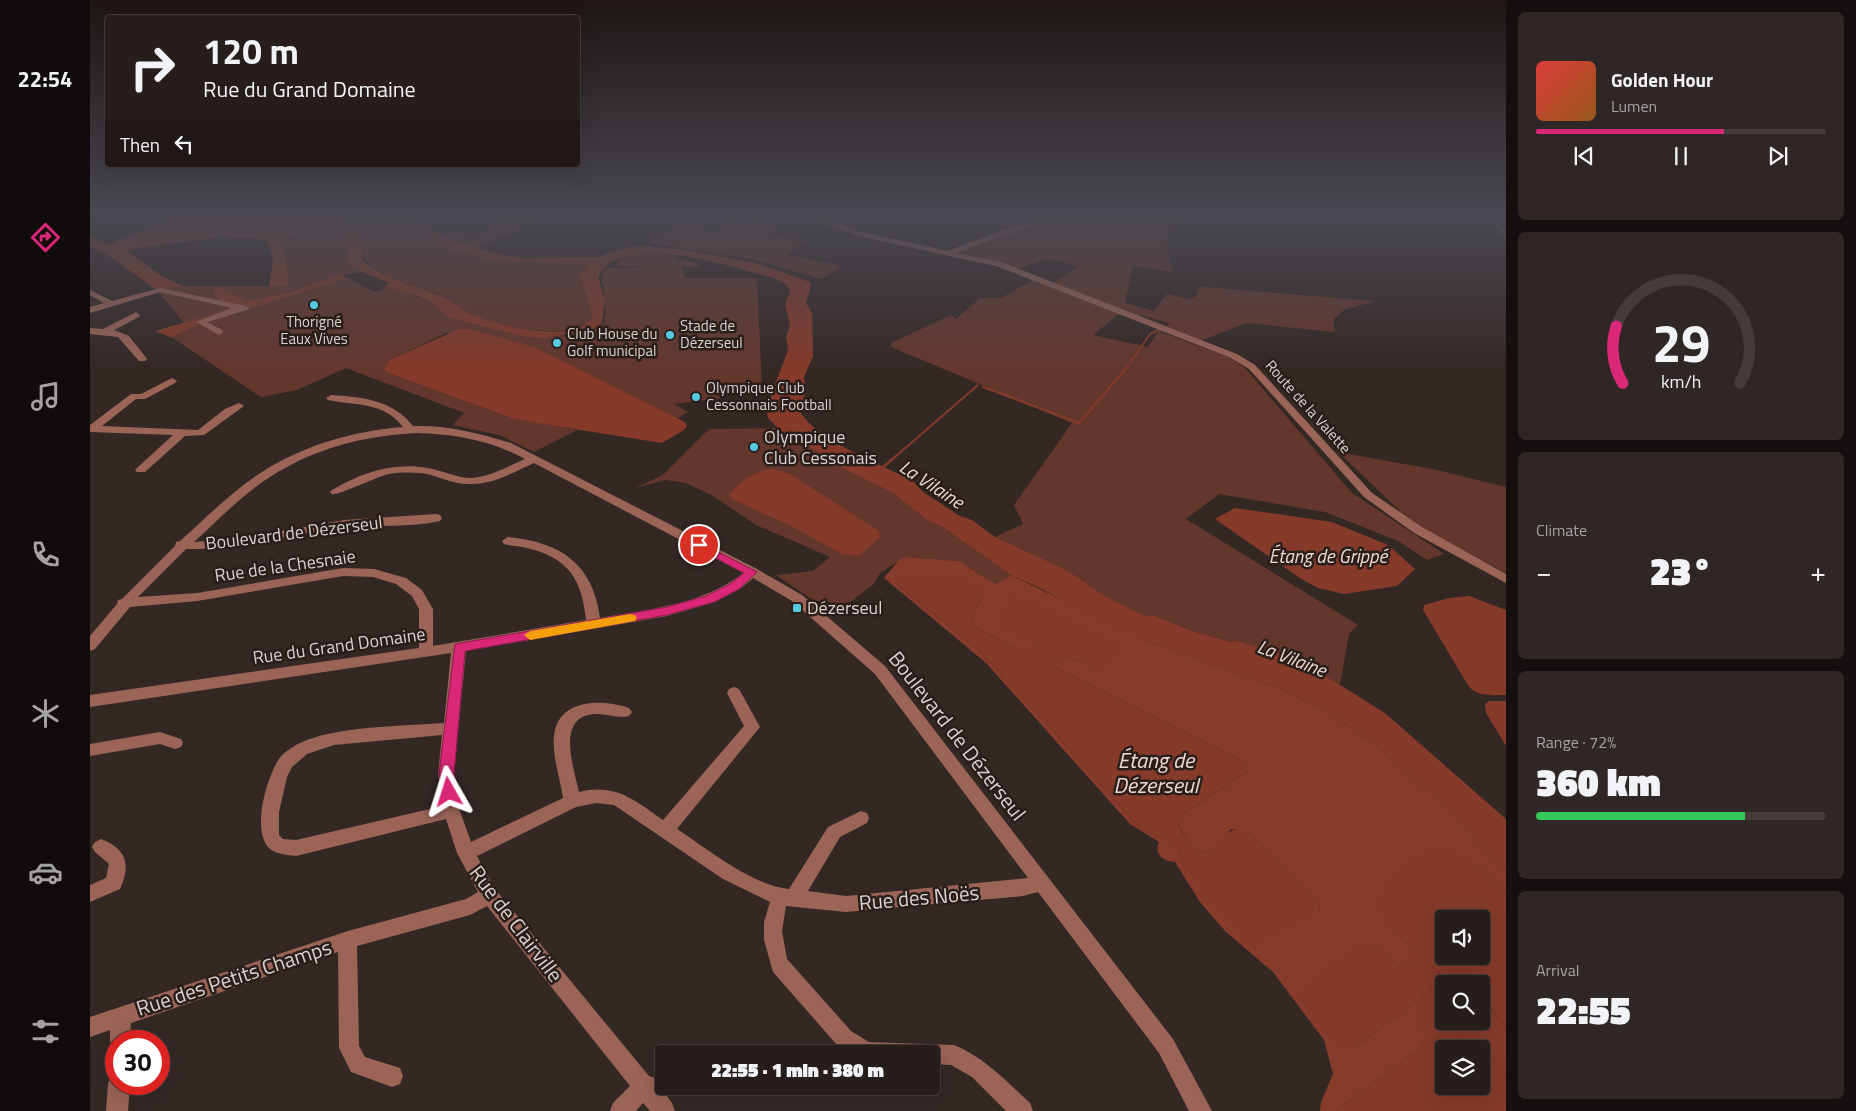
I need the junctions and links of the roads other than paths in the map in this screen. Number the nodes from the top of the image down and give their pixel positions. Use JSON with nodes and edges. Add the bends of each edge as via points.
{"nodes":[{"id":1,"x":1008,"y":268,"type":"edge"},
{"id":2,"x":90,"y":292,"type":"edge"},
{"id":3,"x":110,"y":302,"type":"junction"},
{"id":4,"x":90,"y":310,"type":"edge"},
{"id":5,"x":136,"y":315,"type":"dead end"},
{"id":6,"x":90,"y":331,"type":"edge"},
{"id":7,"x":106,"y":331,"type":"junction"},
{"id":8,"x":219,"y":332,"type":"dead end"},
{"id":9,"x":142,"y":359,"type":"dead end"},
{"id":10,"x":172,"y":381,"type":"dead end"},
{"id":11,"x":331,"y":398,"type":"dead end"},
{"id":12,"x":239,"y":406,"type":"dead end"},
{"id":13,"x":91,"y":429,"type":"edge"},
{"id":14,"x":410,"y":430,"type":"junction"},
{"id":15,"x":183,"y":432,"type":"junction"},
{"id":16,"x":534,"y":459,"type":"junction"},
{"id":17,"x":141,"y":470,"type":"dead end"},
{"id":18,"x":336,"y":492,"type":"dead end"},
{"id":19,"x":436,"y":518,"type":"dead end"},
{"id":20,"x":508,"y":541,"type":"dead end"},
{"id":21,"x":180,"y":545,"type":"junction"},
{"id":22,"x":752,"y":572,"type":"junction"},
{"id":23,"x":1506,"y":579,"type":"edge"},
{"id":24,"x":123,"y":603,"type":"junction"},
{"id":25,"x":594,"y":624,"type":"junction"},
{"id":26,"x":90,"y":646,"type":"edge"},
{"id":27,"x":459,"y":648,"type":"junction"},
{"id":28,"x":426,"y":651,"type":"junction"},
{"id":29,"x":734,"y":693,"type":"dead end"},
{"id":30,"x":90,"y":701,"type":"edge"},
{"id":31,"x":624,"y":712,"type":"dead end"},
{"id":32,"x":451,"y":728,"type":"junction"},
{"id":33,"x":175,"y":743,"type":"dead end"},
{"id":34,"x":90,"y":750,"type":"edge"},
{"id":35,"x":572,"y":800,"type":"junction"},
{"id":36,"x":452,"y":811,"type":"junction"},
{"id":37,"x":861,"y":818,"type":"dead end"},
{"id":38,"x":666,"y":829,"type":"junction"},
{"id":39,"x":101,"y":848,"type":"dead end"},
{"id":40,"x":466,"y":853,"type":"junction"},
{"id":41,"x":1042,"y":882,"type":"junction"},
{"id":42,"x":90,"y":894,"type":"edge"},
{"id":43,"x":489,"y":895,"type":"junction"},
{"id":44,"x":787,"y":897,"type":"junction"},
{"id":45,"x":348,"y":940,"type":"junction"},
{"id":46,"x":121,"y":1016,"type":"junction"},
{"id":47,"x":90,"y":1027,"type":"edge"},
{"id":48,"x":120,"y":1030,"type":"edge"},
{"id":49,"x":856,"y":1045,"type":"edge"},
{"id":50,"x":940,"y":1054,"type":"edge"},
{"id":51,"x":392,"y":1076,"type":"dead end"},
{"id":52,"x":644,"y":1085,"type":"junction"},
{"id":53,"x":118,"y":1095,"type":"edge"},
{"id":54,"x":118,"y":1111,"type":"edge"},
{"id":55,"x":621,"y":1111,"type":"edge"},
{"id":56,"x":664,"y":1111,"type":"edge"},
{"id":57,"x":1022,"y":1111,"type":"edge"},
{"id":58,"x":1201,"y":1111,"type":"edge"}],
"edges":[{"from":1,"to":23,"type":"street","name":"Route de la Valette","via":[[1243,361],[1368,495],[1418,530]]},
{"from":2,"to":3,"type":"street"},
{"from":3,"to":4,"type":"street"},
{"from":3,"to":8,"type":"street","via":[[160,290],[243,308],[200,322]]},
{"from":5,"to":7,"type":"street"},
{"from":6,"to":7,"type":"street"},
{"from":7,"to":9,"type":"street","via":[[124,334]]},
{"from":10,"to":13,"type":"street","via":[[142,397],[134,396]]},
{"from":11,"to":14,"type":"street","via":[[360,399],[386,409]]},
{"from":12,"to":15,"type":"street","via":[[200,433]]},
{"from":13,"to":15,"type":"street"},
{"from":14,"to":16,"type":"street","name":"Boulevard de Dézerseul","via":[[472,434],[507,445]]},
{"from":14,"to":21,"type":"street","name":"Boulevard de Dézerseul","via":[[345,441],[286,464],[252,485]]},
{"from":15,"to":17,"type":"street"},
{"from":16,"to":18,"type":"street","name":"Boulevard de Dézerseul","via":[[474,481],[458,481],[427,472],[381,472],[355,480]]},
{"from":16,"to":22,"type":"street","name":"Boulevard de Dézerseul"},
{"from":19,"to":21,"type":"street","name":"Boulevard de Dézerseul","via":[[416,522],[344,524],[215,544]]},
{"from":20,"to":25,"type":"street","via":[[545,549],[578,571],[589,592]]},
{"from":21,"to":24,"type":"street","name":"Boulevard de Dézerseul"},
{"from":22,"to":25,"type":"street","name":"Rue du Grand Domaine","via":[[710,599],[667,611]]},
{"from":22,"to":41,"type":"street","name":"Boulevard de Dézerseul","via":[[811,609],[880,670]]},
{"from":24,"to":26,"type":"street","name":"Boulevard de Dézerseul"},
{"from":24,"to":28,"type":"street","name":"Rue de la Chesnaie","via":[[206,596],[343,572],[374,573],[401,581],[417,593],[426,609]]},
{"from":25,"to":27,"type":"street","name":"Rue du Grand Domaine"},
{"from":27,"to":28,"type":"street","name":"Rue du Grand Domaine"},
{"from":27,"to":32,"type":"street","name":"Rue de Clairville"},
{"from":28,"to":30,"type":"street","name":"Rue du Grand Domaine"},
{"from":29,"to":38,"type":"street","via":[[752,727]]},
{"from":31,"to":35,"type":"street","via":[[589,707],[566,722],[562,735]]},
{"from":32,"to":36,"type":"street","name":"Rue de Clairville","via":[[446,774]]},
{"from":32,"to":36,"type":"street","via":[[334,739],[307,746],[285,763],[277,776],[269,830],[272,840],[282,847],[296,848]]},
{"from":33,"to":34,"type":"street","via":[[160,738]]},
{"from":35,"to":38,"type":"street","name":"Rue des Noës","via":[[590,795],[619,798]]},
{"from":35,"to":40,"type":"street","name":"Rue des Noës"},
{"from":36,"to":40,"type":"street","name":"Rue de Clairville"},
{"from":37,"to":44,"type":"street","via":[[834,832]]},
{"from":38,"to":44,"type":"street","name":"Rue des Noës","via":[[729,873],[763,891]]},
{"from":39,"to":42,"type":"street","via":[[118,861],[114,884]]},
{"from":40,"to":43,"type":"street","name":"Rue de Clairville"},
{"from":41,"to":44,"type":"street","name":"Rue des Noës","via":[[1023,888],[846,904]]},
{"from":41,"to":58,"type":"street","name":"Boulevard de Dézerseul","via":[[1166,1046]]},
{"from":43,"to":45,"type":"street","name":"Rue des Petits Champs","via":[[470,906]]},
{"from":43,"to":52,"type":"street","name":"Rue de Clairville"},
{"from":44,"to":49,"type":"street","via":[[774,912],[774,952],[780,965],[844,1038]]},
{"from":45,"to":46,"type":"street","name":"Rue des Petits Champs"},
{"from":45,"to":51,"type":"street","name":"Rue des Petits Champs","via":[[349,1048],[358,1065]]},
{"from":46,"to":47,"type":"street","name":"Rue des Petits Champs"},
{"from":46,"to":48,"type":"street","name":"Rue des Petits Champs"},
{"from":50,"to":57,"type":"street","via":[[954,1055],[979,1070]]},
{"from":52,"to":55,"type":"street"},
{"from":52,"to":56,"type":"street","name":"Rue de Clairville"},
{"from":53,"to":54,"type":"street"}]}
